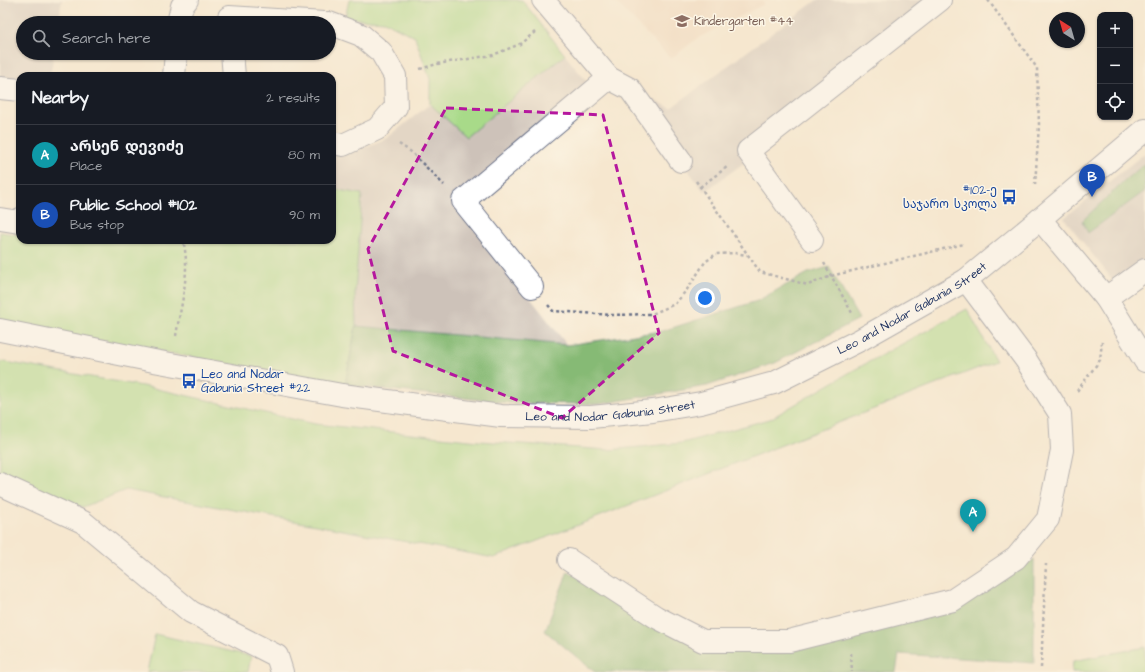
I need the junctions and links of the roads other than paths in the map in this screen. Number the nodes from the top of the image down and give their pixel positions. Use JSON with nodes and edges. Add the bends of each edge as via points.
{"nodes":[{"id":1,"x":940,"y":0,"type":"edge"},
{"id":2,"x":549,"y":8,"type":"edge"},
{"id":3,"x":229,"y":13,"type":"edge"},
{"id":4,"x":258,"y":16,"type":"edge"},
{"id":5,"x":336,"y":26,"type":"edge"},
{"id":6,"x":175,"y":60,"type":"edge"},
{"id":7,"x":233,"y":60,"type":"edge"},
{"id":8,"x":174,"y":72,"type":"edge"},
{"id":9,"x":234,"y":72,"type":"edge"},
{"id":10,"x":609,"y":78,"type":"junction"},
{"id":11,"x":0,"y":88,"type":"edge"},
{"id":12,"x":16,"y":90,"type":"edge"},
{"id":13,"x":1145,"y":130,"type":"edge"},
{"id":14,"x":336,"y":144,"type":"edge"},
{"id":15,"x":681,"y":161,"type":"dead end"},
{"id":16,"x":1040,"y":219,"type":"junction"},
{"id":17,"x":0,"y":220,"type":"edge"},
{"id":18,"x":16,"y":222,"type":"edge"},
{"id":19,"x":812,"y":240,"type":"dead end"},
{"id":20,"x":1145,"y":270,"type":"edge"},
{"id":21,"x":966,"y":280,"type":"junction"},
{"id":22,"x":532,"y":287,"type":"road end"},
{"id":23,"x":1106,"y":298,"type":"junction"},
{"id":24,"x":0,"y":330,"type":"edge"},
{"id":25,"x":1145,"y":361,"type":"edge"},
{"id":26,"x":0,"y":484,"type":"edge"},
{"id":27,"x":569,"y":560,"type":"dead end"},
{"id":28,"x":282,"y":672,"type":"edge"}],
"edges":[{"from":1,"to":19,"type":"street","via":[[748,151]]},
{"from":2,"to":10,"type":"street"},
{"from":3,"to":4,"type":"street"},
{"from":5,"to":14,"type":"street","via":[[361,35],[381,52],[395,76],[396,107],[377,129],[343,145]]},
{"from":6,"to":8,"type":"street"},
{"from":7,"to":9,"type":"street"},
{"from":10,"to":15,"type":"street","via":[[630,89]]},
{"from":10,"to":22,"type":"street","via":[[463,201]]},
{"from":11,"to":12,"type":"street"},
{"from":13,"to":16,"type":"street","name":"Leo and Nodar Gabunia Street"},
{"from":16,"to":21,"type":"street","name":"Leo and Nodar Gabunia Street"},
{"from":16,"to":23,"type":"street"},
{"from":17,"to":18,"type":"street"},
{"from":20,"to":23,"type":"street"},
{"from":21,"to":24,"type":"street","name":"Leo and Nodar Gabunia Street","via":[[860,340],[774,383],[701,403],[591,417],[501,416],[342,395]]},
{"from":21,"to":27,"type":"street","via":[[1026,360],[1060,414],[1062,450],[1048,519],[1016,558],[953,600],[789,641],[703,641],[656,617]]},
{"from":23,"to":25,"type":"street"},
{"from":26,"to":28,"type":"street","via":[[83,522],[191,612],[277,656]]}]}
